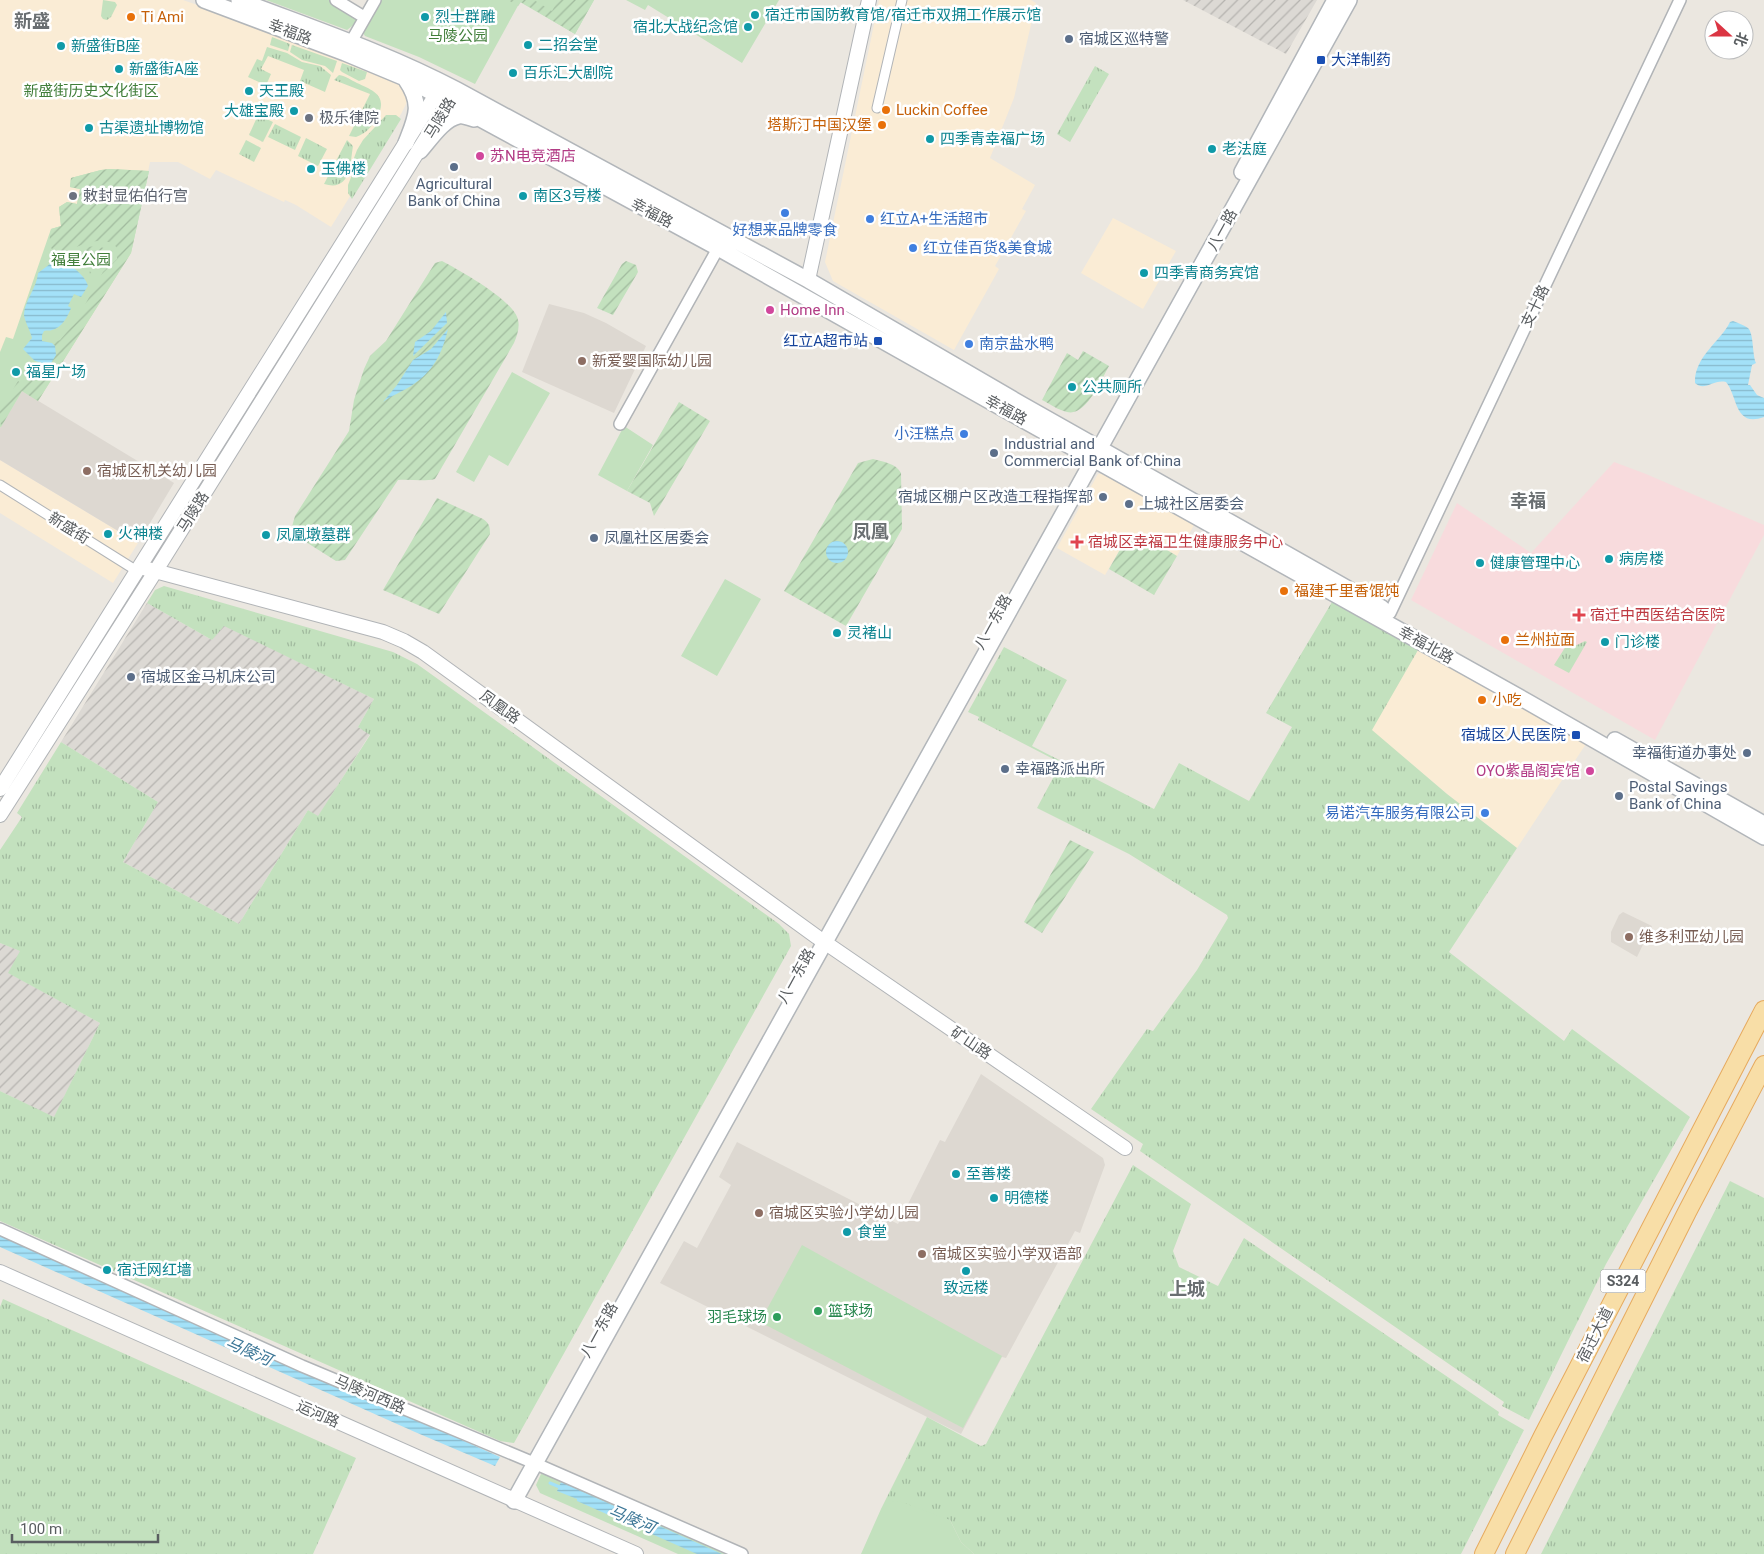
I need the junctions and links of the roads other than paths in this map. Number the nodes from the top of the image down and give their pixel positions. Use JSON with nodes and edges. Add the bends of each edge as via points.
{"nodes":[{"id":1,"x":204,"y":0,"type":"edge"},
{"id":2,"x":239,"y":0,"type":"edge"},
{"id":3,"x":336,"y":0,"type":"edge"},
{"id":4,"x":375,"y":0,"type":"edge"},
{"id":5,"x":869,"y":0,"type":"edge"},
{"id":6,"x":902,"y":0,"type":"edge"},
{"id":7,"x":1335,"y":0,"type":"edge"},
{"id":8,"x":1349,"y":0,"type":"edge"},
{"id":9,"x":1680,"y":0,"type":"edge"},
{"id":10,"x":364,"y":17,"type":"junction"},
{"id":11,"x":348,"y":48,"type":"junction"},
{"id":12,"x":405,"y":78,"type":"junction"},
{"id":13,"x":446,"y":92,"type":"junction"},
{"id":14,"x":877,"y":108,"type":"dead end"},
{"id":15,"x":487,"y":123,"type":"junction"},
{"id":16,"x":406,"y":143,"type":"junction"},
{"id":17,"x":420,"y":151,"type":"junction"},
{"id":18,"x":722,"y":241,"type":"junction"},
{"id":19,"x":808,"y":280,"type":"junction"},
{"id":20,"x":620,"y":424,"type":"dead end"},
{"id":21,"x":1093,"y":452,"type":"junction"},
{"id":22,"x":0,"y":485,"type":"edge"},
{"id":23,"x":139,"y":569,"type":"junction"},
{"id":24,"x":155,"y":572,"type":"junction"},
{"id":25,"x":1390,"y":613,"type":"junction"},
{"id":26,"x":0,"y":789,"type":"edge"},
{"id":27,"x":0,"y":815,"type":"edge"},
{"id":28,"x":1764,"y":824,"type":"edge"},
{"id":29,"x":1764,"y":837,"type":"edge"},
{"id":30,"x":821,"y":940,"type":"junction"},
{"id":31,"x":1764,"y":1010,"type":"edge"},
{"id":32,"x":1764,"y":1064,"type":"edge"},
{"id":33,"x":1125,"y":1148,"type":"dead end"},
{"id":34,"x":0,"y":1229,"type":"edge"},
{"id":35,"x":0,"y":1272,"type":"edge"},
{"id":36,"x":530,"y":1461,"type":"junction"},
{"id":37,"x":510,"y":1499,"type":"junction"},
{"id":38,"x":636,"y":1554,"type":"edge"},
{"id":39,"x":742,"y":1554,"type":"edge"},
{"id":40,"x":1484,"y":1554,"type":"edge"},
{"id":41,"x":1515,"y":1554,"type":"edge"}],
"edges":[{"from":1,"to":11,"type":"main road","name":"幸福路"},
{"from":2,"to":11,"type":"main road","name":"幸福路"},
{"from":3,"to":10,"type":"street"},
{"from":4,"to":10,"type":"street"},
{"from":5,"to":19,"type":"street"},
{"from":6,"to":14,"type":"street"},
{"from":7,"to":21,"type":"main road","name":"八一路"},
{"from":8,"to":21,"type":"main road","name":"八一路"},
{"from":9,"to":25,"type":"street","name":"支十路"},
{"from":10,"to":11,"type":"street"},
{"from":11,"to":12,"type":"main road","name":"幸福路"},
{"from":11,"to":13,"type":"main road","name":"幸福路","via":[[411,67]]},
{"from":12,"to":13,"type":"main road","name":"幸福路"},
{"from":12,"to":16,"type":"main road","via":[[416,96],[414,120]]},
{"from":13,"to":15,"type":"main road","name":"幸福路"},
{"from":13,"to":16,"type":"street","name":"马陵路"},
{"from":13,"to":17,"type":"street","name":"马陵路"},
{"from":13,"to":18,"type":"main road","name":"幸福路"},
{"from":15,"to":17,"type":"main road","via":[[459,116],[446,123]]},
{"from":15,"to":18,"type":"main road","name":"幸福路"},
{"from":16,"to":23,"type":"street","name":"马陵路"},
{"from":17,"to":24,"type":"street","name":"马陵路"},
{"from":18,"to":19,"type":"main road","name":"幸福路"},
{"from":18,"to":20,"type":"street"},
{"from":18,"to":21,"type":"main road","name":"幸福路"},
{"from":19,"to":21,"type":"main road","name":"幸福路"},
{"from":21,"to":25,"type":"main road","name":"幸福北路"},
{"from":21,"to":29,"type":"main road","name":"幸福北路"},
{"from":21,"to":30,"type":"main road","name":"八一东路"},
{"from":22,"to":23,"type":"street","name":"新盛街"},
{"from":23,"to":24,"type":"street","name":"凤凰路"},
{"from":23,"to":26,"type":"street","name":"马陵路"},
{"from":24,"to":27,"type":"street","name":"马陵路"},
{"from":24,"to":30,"type":"street","name":"凤凰路","via":[[383,632],[404,641],[481,693]]},
{"from":25,"to":28,"type":"main road","name":"幸福北路"},
{"from":30,"to":33,"type":"street","name":"矿山路"},
{"from":30,"to":36,"type":"main road","name":"八一东路"},
{"from":31,"to":40,"type":"main road","name":"宿迁大道","number":"S324"},
{"from":32,"to":41,"type":"main road","name":"宿迁大道","number":"S324"},
{"from":34,"to":36,"type":"street","name":"马陵河西路","via":[[302,1366]]},
{"from":35,"to":37,"type":"street","name":"运河路"},
{"from":36,"to":37,"type":"main road","name":"八一东路"},
{"from":36,"to":39,"type":"street","name":"马陵河西路"},
{"from":37,"to":38,"type":"street","name":"运河路"}]}
